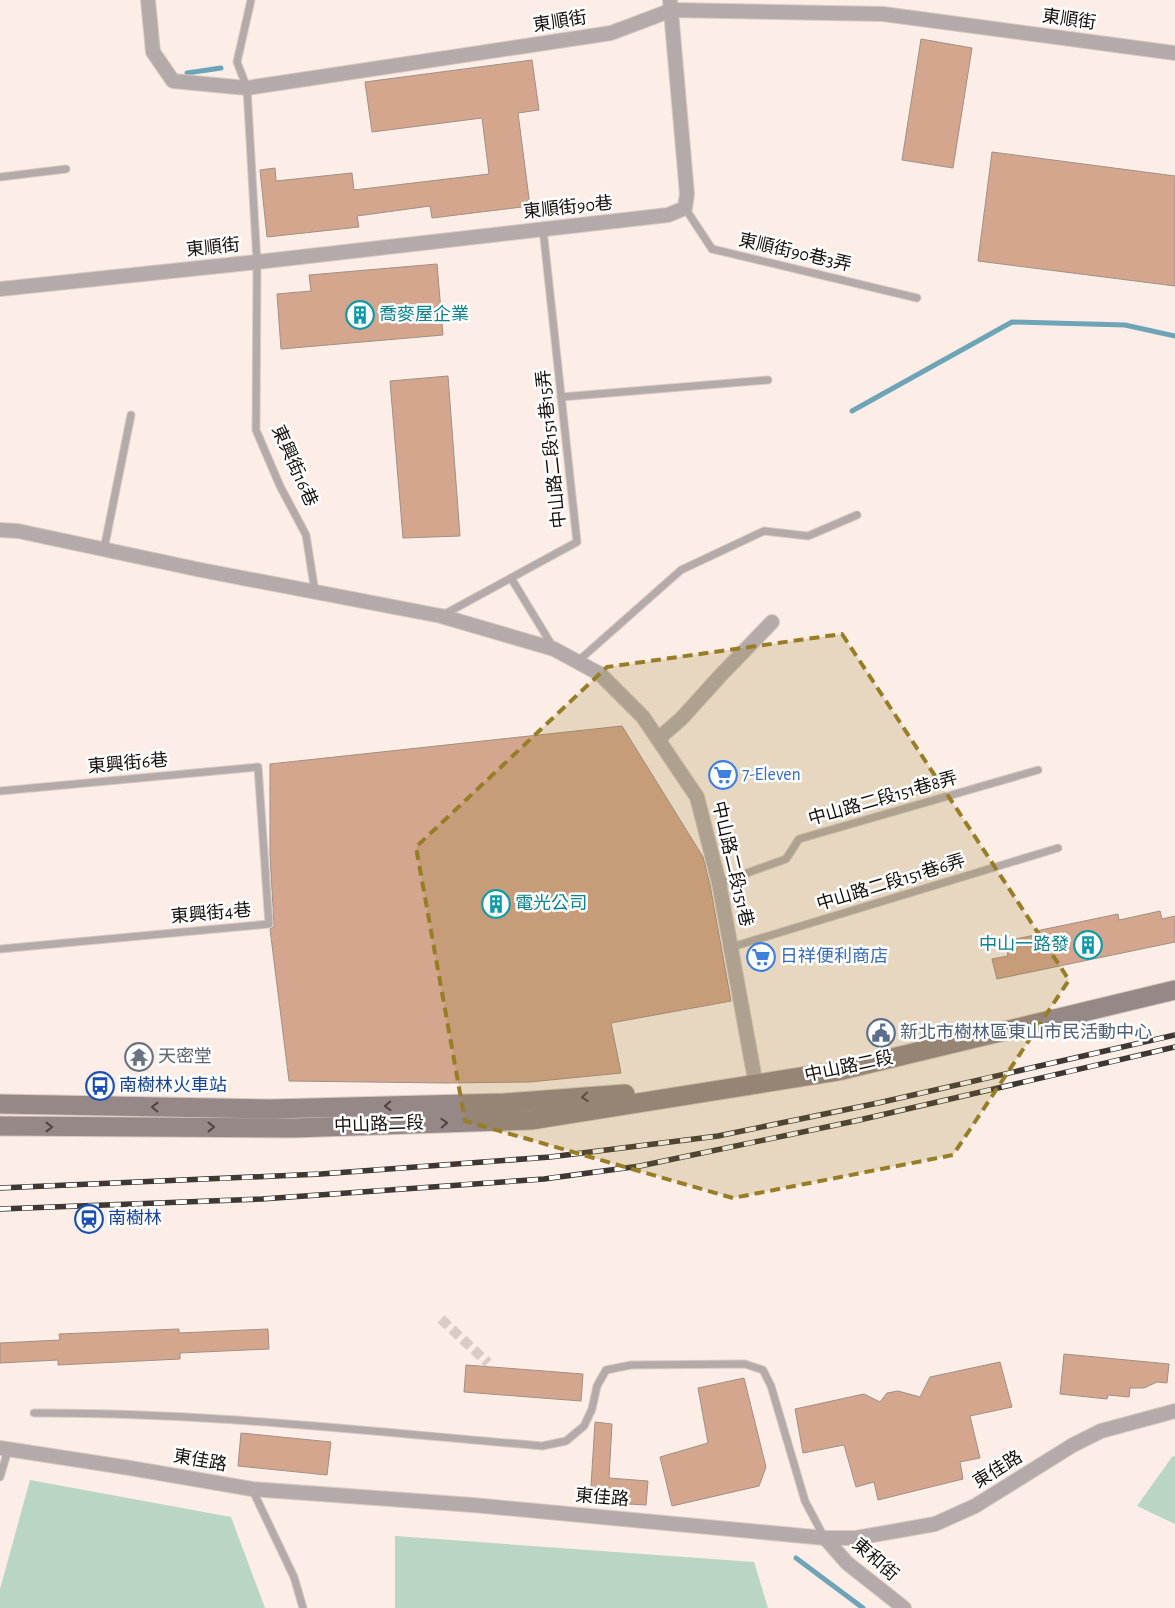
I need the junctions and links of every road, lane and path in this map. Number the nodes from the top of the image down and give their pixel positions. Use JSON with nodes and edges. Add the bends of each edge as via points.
{"nodes":[{"id":1,"x":148,"y":0,"type":"edge"},
{"id":2,"x":251,"y":0,"type":"edge"},
{"id":3,"x":671,"y":5,"type":"edge"},
{"id":4,"x":1175,"y":53,"type":"edge"},
{"id":5,"x":247,"y":88,"type":"junction"},
{"id":6,"x":66,"y":169,"type":"dead end"},
{"id":7,"x":0,"y":177,"type":"edge"},
{"id":8,"x":685,"y":208,"type":"junction"},
{"id":9,"x":543,"y":229,"type":"junction"},
{"id":10,"x":257,"y":262,"type":"junction"},
{"id":11,"x":0,"y":289,"type":"edge"},
{"id":12,"x":917,"y":298,"type":"dead end"},
{"id":13,"x":768,"y":380,"type":"dead end"},
{"id":14,"x":561,"y":397,"type":"junction"},
{"id":15,"x":131,"y":415,"type":"dead end"},
{"id":16,"x":857,"y":514,"type":"dead end"},
{"id":17,"x":0,"y":530,"type":"edge"},
{"id":18,"x":104,"y":549,"type":"junction"},
{"id":19,"x":512,"y":578,"type":"junction"},
{"id":20,"x":315,"y":592,"type":"junction"},
{"id":21,"x":441,"y":616,"type":"junction"},
{"id":22,"x":772,"y":622,"type":"dead end"},
{"id":23,"x":554,"y":650,"type":"junction"},
{"id":24,"x":577,"y":662,"type":"junction"},
{"id":25,"x":658,"y":739,"type":"junction"},
{"id":26,"x":258,"y":767,"type":"joint"},
{"id":27,"x":1038,"y":770,"type":"dead end"},
{"id":28,"x":0,"y":791,"type":"edge"},
{"id":29,"x":1058,"y":848,"type":"dead end"},
{"id":30,"x":720,"y":883,"type":"junction"},
{"id":31,"x":732,"y":947,"type":"junction"},
{"id":32,"x":0,"y":949,"type":"edge"},
{"id":33,"x":1175,"y":990,"type":"edge"},
{"id":34,"x":756,"y":1085,"type":"junction"},
{"id":35,"x":0,"y":1104,"type":"edge"},
{"id":36,"x":0,"y":1126,"type":"edge"},
{"id":37,"x":1175,"y":1411,"type":"edge"},
{"id":38,"x":34,"y":1414,"type":"dead end"},
{"id":39,"x":4,"y":1449,"type":"edge"},
{"id":40,"x":0,"y":1477,"type":"edge"},
{"id":41,"x":252,"y":1489,"type":"junction"},
{"id":42,"x":825,"y":1538,"type":"junction"},
{"id":43,"x":303,"y":1608,"type":"edge"},
{"id":44,"x":904,"y":1608,"type":"edge"}],
"edges":[{"from":1,"to":5,"type":"street","name":"東順街","via":[[153,52],[173,81]]},
{"from":2,"to":5,"type":"lane","via":[[237,62]]},
{"from":3,"to":4,"type":"street","name":"東順街","via":[[884,14]]},
{"from":3,"to":5,"type":"street","name":"東順街","via":[[611,33]]},
{"from":3,"to":8,"type":"street","via":[[687,194]]},
{"from":5,"to":10,"type":"lane","name":"東順街"},
{"from":6,"to":7,"type":"lane"},
{"from":8,"to":9,"type":"street","name":"東順街90巷","via":[[668,215]]},
{"from":8,"to":12,"type":"lane","name":"東順街90巷3弄","via":[[712,249]]},
{"from":9,"to":10,"type":"street","name":"東順街90巷"},
{"from":9,"to":14,"type":"lane","name":"中山路二段151巷15弄"},
{"from":10,"to":11,"type":"street","name":"東順街"},
{"from":10,"to":20,"type":"lane","name":"東興街16巷","via":[[256,430],[306,535]]},
{"from":13,"to":14,"type":"lane"},
{"from":14,"to":19,"type":"lane","name":"中山路二段151巷15弄","via":[[577,542]]},
{"from":15,"to":18,"type":"lane"},
{"from":16,"to":24,"type":"lane","via":[[808,536],[764,531],[681,570]]},
{"from":17,"to":18,"type":"street"},
{"from":18,"to":20,"type":"street"},
{"from":19,"to":21,"type":"lane","name":"中山路二段151巷15弄"},
{"from":19,"to":23,"type":"lane"},
{"from":20,"to":21,"type":"street"},
{"from":21,"to":23,"type":"street","name":"中山路二段151巷"},
{"from":22,"to":25,"type":"street","via":[[682,718]]},
{"from":23,"to":24,"type":"street","name":"中山路二段151巷"},
{"from":24,"to":25,"type":"street","name":"中山路二段151巷","via":[[600,674],[643,718]]},
{"from":25,"to":30,"type":"street","name":"中山路二段151巷","via":[[697,798]]},
{"from":26,"to":28,"type":"lane","name":"東興街6巷"},
{"from":26,"to":32,"type":"lane","name":"東興街4巷","via":[[270,924]]},
{"from":27,"to":30,"type":"lane","name":"中山路二段151巷8弄","via":[[799,839],[786,859]]},
{"from":29,"to":31,"type":"lane","name":"中山路二段151巷6弄"},
{"from":30,"to":31,"type":"street","name":"中山路二段151巷"},
{"from":31,"to":34,"type":"street","name":"中山路二段151巷"},
{"from":33,"to":34,"type":"main road","name":"中山路二段","via":[[838,1071]]},
{"from":34,"to":35,"type":"main road","name":"中山路二段","one_way":true,"via":[[504,1103],[270,1109]]},
{"from":36,"to":34,"type":"main road","name":"中山路二段","one_way":true,"via":[[294,1128],[531,1120]]},
{"from":37,"to":42,"type":"street","name":"東佳路","via":[[1101,1431],[975,1506],[935,1524],[856,1538]]},
{"from":38,"to":42,"type":"lane","via":[[97,1413],[249,1421],[542,1446],[566,1441],[584,1426],[597,1386],[606,1370],[631,1365],[745,1364],[763,1370],[771,1386],[805,1501]]},
{"from":39,"to":40,"type":"lane"},
{"from":39,"to":41,"type":"street","name":"東佳路"},
{"from":41,"to":42,"type":"street","name":"東佳路","via":[[473,1505]]},
{"from":41,"to":43,"type":"lane","via":[[294,1578]]},
{"from":42,"to":44,"type":"street","name":"東和街","via":[[847,1563]]}]}
